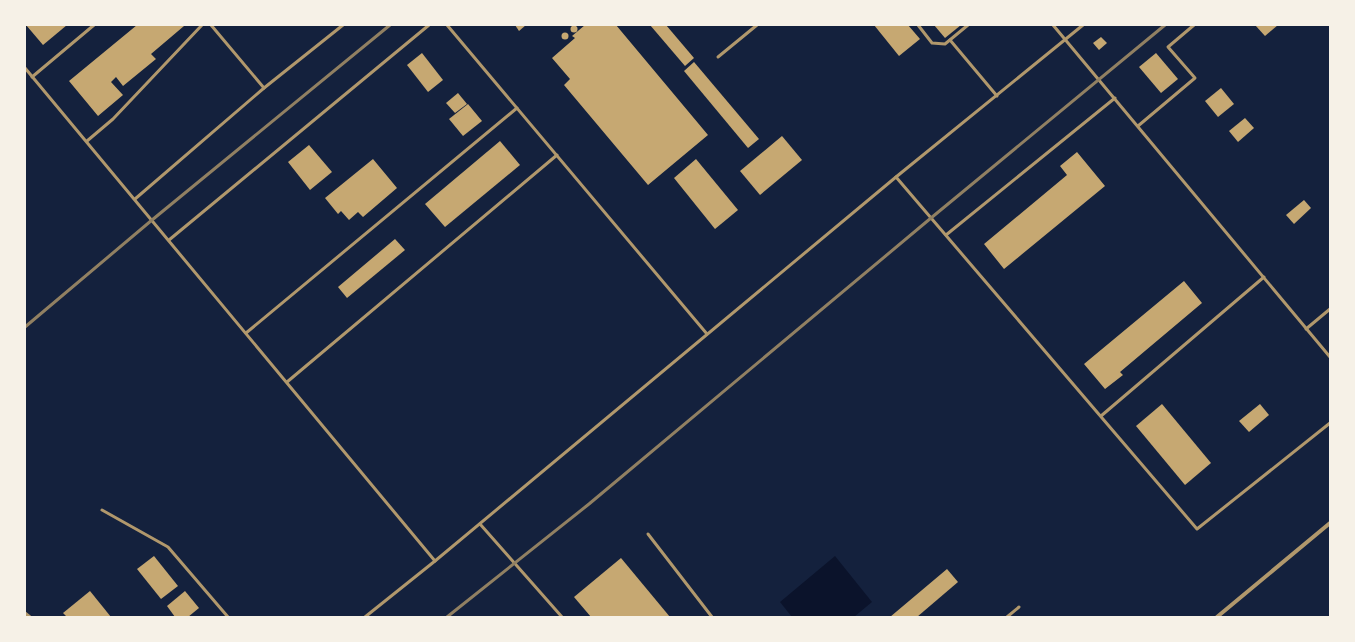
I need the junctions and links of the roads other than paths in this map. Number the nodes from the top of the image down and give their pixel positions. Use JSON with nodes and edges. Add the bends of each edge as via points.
{"nodes":[{"id":1,"x":94,"y":25,"type":"edge"},
{"id":2,"x":202,"y":25,"type":"edge"},
{"id":3,"x":211,"y":25,"type":"edge"},
{"id":4,"x":343,"y":25,"type":"edge"},
{"id":5,"x":429,"y":25,"type":"edge"},
{"id":6,"x":447,"y":25,"type":"edge"},
{"id":7,"x":756,"y":25,"type":"edge"},
{"id":8,"x":918,"y":25,"type":"edge"},
{"id":9,"x":968,"y":25,"type":"edge"},
{"id":10,"x":1053,"y":25,"type":"edge"},
{"id":11,"x":1083,"y":25,"type":"edge"},
{"id":12,"x":1194,"y":25,"type":"edge"},
{"id":13,"x":950,"y":40,"type":"junction"},
{"id":14,"x":1066,"y":40,"type":"junction"},
{"id":15,"x":718,"y":58,"type":"dead end"},
{"id":16,"x":25,"y":68,"type":"edge"},
{"id":17,"x":32,"y":77,"type":"junction"},
{"id":18,"x":264,"y":88,"type":"junction"},
{"id":19,"x":997,"y":96,"type":"junction"},
{"id":20,"x":1115,"y":98,"type":"junction"},
{"id":21,"x":517,"y":108,"type":"junction"},
{"id":22,"x":1138,"y":126,"type":"junction"},
{"id":23,"x":86,"y":141,"type":"junction"},
{"id":24,"x":557,"y":155,"type":"junction"},
{"id":25,"x":896,"y":177,"type":"junction"},
{"id":26,"x":134,"y":199,"type":"junction"},
{"id":27,"x":946,"y":235,"type":"junction"},
{"id":28,"x":169,"y":240,"type":"junction"},
{"id":29,"x":1264,"y":277,"type":"junction"},
{"id":30,"x":1330,"y":309,"type":"edge"},
{"id":31,"x":1306,"y":329,"type":"junction"},
{"id":32,"x":246,"y":333,"type":"junction"},
{"id":33,"x":707,"y":334,"type":"junction"},
{"id":34,"x":1330,"y":357,"type":"edge"},
{"id":35,"x":287,"y":382,"type":"junction"},
{"id":36,"x":1101,"y":416,"type":"junction"},
{"id":37,"x":1330,"y":423,"type":"edge"},
{"id":38,"x":102,"y":510,"type":"dead end"},
{"id":39,"x":1330,"y":523,"type":"edge"},
{"id":40,"x":480,"y":524,"type":"junction"},
{"id":41,"x":648,"y":534,"type":"dead end"},
{"id":42,"x":435,"y":561,"type":"junction"},
{"id":43,"x":1019,"y":607,"type":"dead end"},
{"id":44,"x":25,"y":613,"type":"edge"},
{"id":45,"x":30,"y":617,"type":"edge"},
{"id":46,"x":228,"y":617,"type":"edge"},
{"id":47,"x":365,"y":617,"type":"edge"},
{"id":48,"x":562,"y":617,"type":"edge"},
{"id":49,"x":712,"y":617,"type":"edge"},
{"id":50,"x":1007,"y":617,"type":"edge"},
{"id":51,"x":1217,"y":617,"type":"edge"}],
"edges":[{"from":1,"to":17,"type":"lane"},
{"from":2,"to":23,"type":"lane","via":[[114,119]]},
{"from":3,"to":18,"type":"lane"},
{"from":4,"to":18,"type":"lane"},
{"from":5,"to":28,"type":"lane"},
{"from":6,"to":21,"type":"lane"},
{"from":7,"to":15,"type":"lane"},
{"from":8,"to":13,"type":"lane","via":[[932,42],[945,44]]},
{"from":9,"to":13,"type":"lane"},
{"from":10,"to":14,"type":"lane"},
{"from":11,"to":14,"type":"lane"},
{"from":12,"to":22,"type":"lane","via":[[1168,47],[1195,78]]},
{"from":13,"to":19,"type":"lane"},
{"from":14,"to":19,"type":"lane"},
{"from":14,"to":20,"type":"lane"},
{"from":16,"to":17,"type":"lane"},
{"from":17,"to":23,"type":"lane"},
{"from":18,"to":26,"type":"lane"},
{"from":19,"to":25,"type":"lane"},
{"from":20,"to":22,"type":"lane"},
{"from":20,"to":27,"type":"lane"},
{"from":21,"to":24,"type":"lane"},
{"from":21,"to":32,"type":"lane"},
{"from":22,"to":29,"type":"lane"},
{"from":23,"to":26,"type":"lane"},
{"from":24,"to":33,"type":"lane"},
{"from":24,"to":35,"type":"lane"},
{"from":25,"to":27,"type":"lane"},
{"from":25,"to":33,"type":"lane"},
{"from":26,"to":28,"type":"lane"},
{"from":27,"to":36,"type":"lane"},
{"from":28,"to":32,"type":"lane"},
{"from":29,"to":31,"type":"lane"},
{"from":29,"to":36,"type":"lane"},
{"from":30,"to":31,"type":"lane"},
{"from":31,"to":34,"type":"lane"},
{"from":32,"to":35,"type":"lane"},
{"from":33,"to":40,"type":"lane"},
{"from":35,"to":42,"type":"lane"},
{"from":36,"to":37,"type":"lane","via":[[1197,529]]},
{"from":38,"to":46,"type":"lane","via":[[168,547]]},
{"from":39,"to":51,"type":"street"},
{"from":40,"to":42,"type":"lane"},
{"from":40,"to":48,"type":"lane"},
{"from":41,"to":49,"type":"lane"},
{"from":42,"to":47,"type":"lane"},
{"from":43,"to":50,"type":"lane"},
{"from":44,"to":45,"type":"lane"}]}
